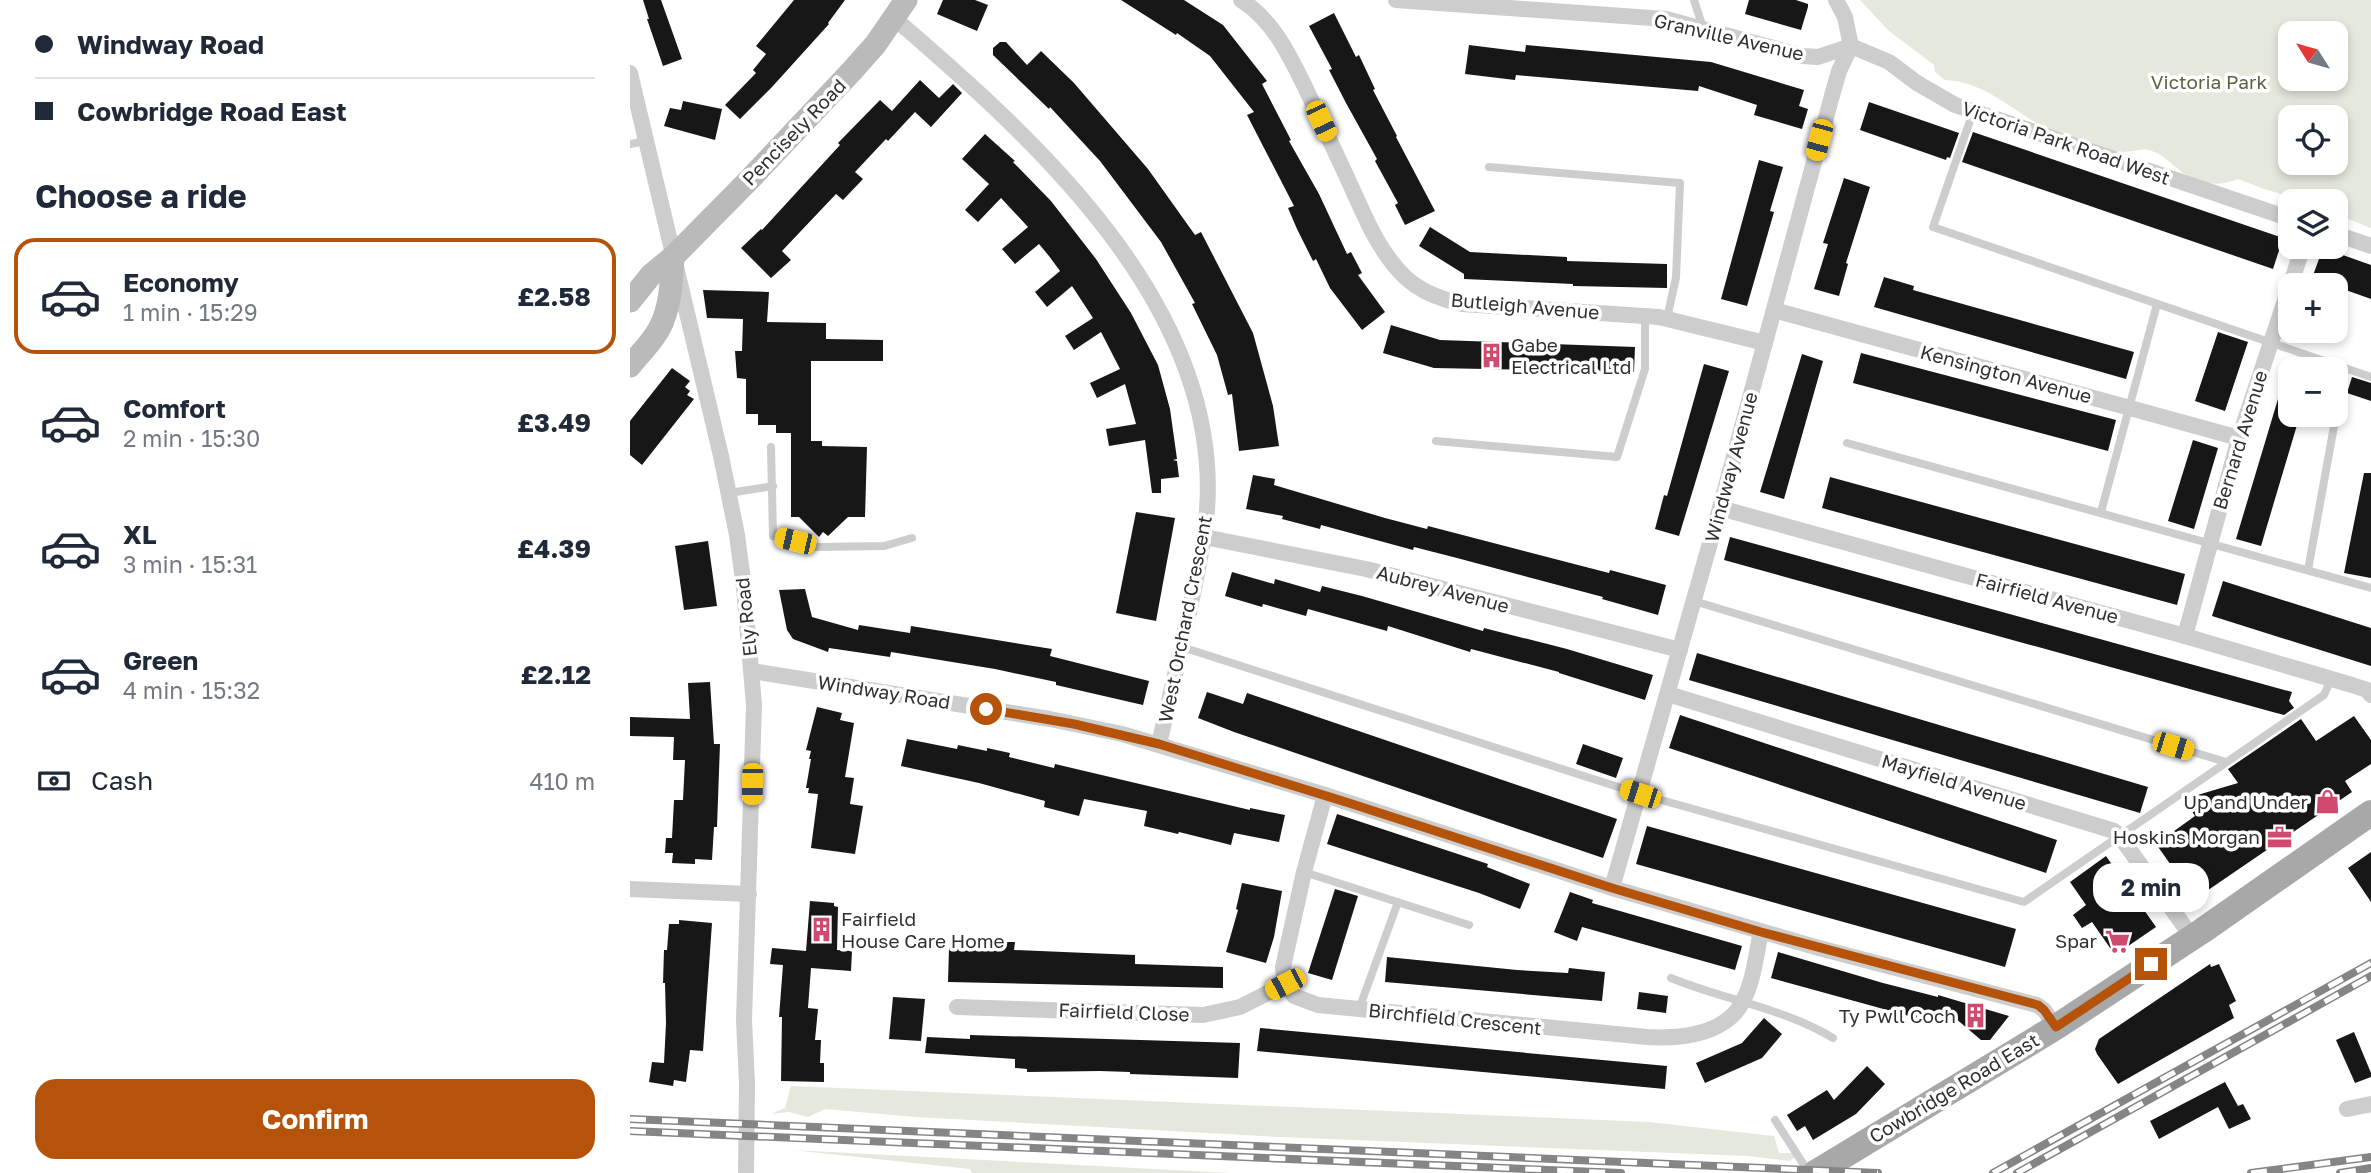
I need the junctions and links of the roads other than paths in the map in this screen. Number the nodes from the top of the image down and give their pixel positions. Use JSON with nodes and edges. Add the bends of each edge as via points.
{"nodes":[{"id":1,"x":1395,"y":0,"type":"edge"},
{"id":2,"x":1694,"y":0,"type":"edge"},
{"id":3,"x":1836,"y":0,"type":"edge"},
{"id":4,"x":1252,"y":3,"type":"edge"},
{"id":5,"x":900,"y":9,"type":"edge"},
{"id":6,"x":1703,"y":28,"type":"junction"},
{"id":7,"x":1851,"y":46,"type":"junction"},
{"id":8,"x":630,"y":73,"type":"edge"},
{"id":9,"x":1973,"y":112,"type":"junction"},
{"id":10,"x":638,"y":142,"type":"edge"},
{"id":11,"x":1489,"y":167,"type":"dead end"},
{"id":12,"x":2278,"y":215,"type":"edge"},
{"id":13,"x":2348,"y":238,"type":"edge"},
{"id":14,"x":2371,"y":246,"type":"edge"},
{"id":15,"x":673,"y":257,"type":"junction"},
{"id":16,"x":2299,"y":259,"type":"edge"},
{"id":17,"x":630,"y":301,"type":"edge"},
{"id":18,"x":2157,"y":304,"type":"junction"},
{"id":19,"x":1774,"y":310,"type":"junction"},
{"id":20,"x":1645,"y":315,"type":"junction"},
{"id":21,"x":1667,"y":318,"type":"junction"},
{"id":22,"x":1765,"y":343,"type":"junction"},
{"id":23,"x":2270,"y":344,"type":"junction"},
{"id":24,"x":2310,"y":357,"type":"edge"},
{"id":25,"x":630,"y":366,"type":"edge"},
{"id":26,"x":2348,"y":369,"type":"edge"},
{"id":27,"x":2371,"y":377,"type":"edge"},
{"id":28,"x":2129,"y":407,"type":"junction"},
{"id":29,"x":2334,"y":427,"type":"edge"},
{"id":30,"x":2239,"y":438,"type":"junction"},
{"id":31,"x":1436,"y":441,"type":"dead end"},
{"id":32,"x":1847,"y":443,"type":"dead end"},
{"id":33,"x":771,"y":447,"type":"dead end"},
{"id":34,"x":773,"y":486,"type":"junction"},
{"id":35,"x":729,"y":493,"type":"junction"},
{"id":36,"x":1720,"y":508,"type":"junction"},
{"id":37,"x":2101,"y":512,"type":"junction"},
{"id":38,"x":1204,"y":537,"type":"junction"},
{"id":39,"x":912,"y":538,"type":"dead end"},
{"id":40,"x":2211,"y":543,"type":"junction"},
{"id":41,"x":2308,"y":570,"type":"junction"},
{"id":42,"x":2371,"y":588,"type":"edge"},
{"id":43,"x":1694,"y":601,"type":"junction"},
{"id":44,"x":2185,"y":636,"type":"junction"},
{"id":45,"x":1182,"y":647,"type":"junction"},
{"id":46,"x":1680,"y":650,"type":"junction"},
{"id":47,"x":752,"y":671,"type":"junction"},
{"id":48,"x":2331,"y":679,"type":"junction"},
{"id":49,"x":1668,"y":694,"type":"junction"},
{"id":50,"x":2371,"y":695,"type":"edge"},
{"id":51,"x":1159,"y":744,"type":"junction"},
{"id":52,"x":2226,"y":762,"type":"junction"},
{"id":53,"x":1640,"y":794,"type":"junction"},
{"id":54,"x":1325,"y":795,"type":"junction"},
{"id":55,"x":2371,"y":813,"type":"edge"},
{"id":56,"x":2119,"y":835,"type":"junction"},
{"id":57,"x":1304,"y":872,"type":"junction"},
{"id":58,"x":1612,"y":888,"type":"junction"},
{"id":59,"x":630,"y":889,"type":"edge"},
{"id":60,"x":749,"y":894,"type":"junction"},
{"id":61,"x":1398,"y":902,"type":"junction"},
{"id":62,"x":1468,"y":925,"type":"dead end"},
{"id":63,"x":1761,"y":932,"type":"junction"},
{"id":64,"x":2192,"y":937,"type":"junction"},
{"id":65,"x":1671,"y":978,"type":"dead end"},
{"id":66,"x":1285,"y":984,"type":"junction"},
{"id":67,"x":1742,"y":1003,"type":"junction"},
{"id":68,"x":957,"y":1007,"type":"dead end"},
{"id":69,"x":1359,"y":1009,"type":"junction"},
{"id":70,"x":2056,"y":1027,"type":"junction"},
{"id":71,"x":1833,"y":1038,"type":"dead end"},
{"id":72,"x":2371,"y":1104,"type":"edge"},
{"id":73,"x":2347,"y":1109,"type":"dead end"},
{"id":74,"x":1775,"y":1119,"type":"dead end"},
{"id":75,"x":746,"y":1173,"type":"edge"},
{"id":76,"x":1812,"y":1173,"type":"edge"}],
"edges":[{"from":1,"to":6,"type":"street","name":"Granville Avenue","via":[[1666,19]]},
{"from":2,"to":6,"type":"lane"},
{"from":3,"to":7,"type":"street"},
{"from":4,"to":20,"type":"street","name":"Butleigh Avenue","via":[[1282,42],[1367,221],[1390,261],[1406,278],[1426,293],[1462,304]]},
{"from":5,"to":15,"type":"main road","name":"Pencisely Road","via":[[850,73]]},
{"from":5,"to":38,"type":"street","name":"West Orchard Crescent","via":[[1093,212],[1163,319],[1179,351],[1201,426],[1207,464]]},
{"from":6,"to":7,"type":"street","name":"Granville Avenue","via":[[1803,56],[1818,57]]},
{"from":7,"to":9,"type":"street","name":"Victoria Park Road West","via":[[1888,62],[1936,95]]},
{"from":7,"to":19,"type":"street","name":"Windway Avenue","via":[[1839,71]]},
{"from":8,"to":10,"type":"street","name":"Ely Road"},
{"from":9,"to":12,"type":"street","name":"Victoria Park Road West"},
{"from":9,"to":18,"type":"lane","via":[[1933,227]]},
{"from":10,"to":15,"type":"street","name":"Ely Road"},
{"from":11,"to":21,"type":"lane","via":[[1680,183],[1676,278]]},
{"from":13,"to":14,"type":"street"},
{"from":15,"to":17,"type":"main road","name":"Pencisely Road"},
{"from":15,"to":25,"type":"main road","via":[[664,320]]},
{"from":15,"to":35,"type":"street","name":"Ely Road"},
{"from":16,"to":23,"type":"street","name":"Bernard Avenue"},
{"from":18,"to":23,"type":"lane"},
{"from":18,"to":28,"type":"lane"},
{"from":19,"to":22,"type":"street","name":"Windway Avenue"},
{"from":19,"to":28,"type":"street","name":"Kensington Avenue"},
{"from":20,"to":21,"type":"street","name":"Butleigh Avenue"},
{"from":20,"to":31,"type":"lane","via":[[1645,369],[1617,457]]},
{"from":21,"to":22,"type":"street","name":"Butleigh Avenue"},
{"from":22,"to":36,"type":"street","name":"Windway Avenue"},
{"from":23,"to":24,"type":"lane"},
{"from":23,"to":30,"type":"street","name":"Bernard Avenue"},
{"from":26,"to":27,"type":"lane"},
{"from":28,"to":30,"type":"street","name":"Kensington Avenue"},
{"from":28,"to":37,"type":"lane"},
{"from":29,"to":41,"type":"lane"},
{"from":30,"to":40,"type":"street","name":"Bernard Avenue"},
{"from":32,"to":37,"type":"lane"},
{"from":33,"to":34,"type":"lane"},
{"from":34,"to":35,"type":"lane"},
{"from":34,"to":39,"type":"lane","via":[[773,536],[817,547],[884,546]]},
{"from":35,"to":47,"type":"street","name":"Ely Road"},
{"from":36,"to":43,"type":"street","name":"Windway Avenue"},
{"from":36,"to":44,"type":"street","name":"Fairfield Avenue"},
{"from":37,"to":40,"type":"lane"},
{"from":38,"to":45,"type":"street","name":"West Orchard Crescent"},
{"from":38,"to":46,"type":"street","name":"Aubrey Avenue","via":[[1366,569]]},
{"from":40,"to":41,"type":"lane"},
{"from":40,"to":44,"type":"street","name":"Bernard Avenue"},
{"from":41,"to":42,"type":"lane"},
{"from":43,"to":46,"type":"street","name":"Windway Avenue"},
{"from":43,"to":52,"type":"lane"},
{"from":44,"to":48,"type":"street","name":"Fairfield Avenue"},
{"from":45,"to":51,"type":"street","name":"West Orchard Crescent"},
{"from":45,"to":53,"type":"lane"},
{"from":46,"to":49,"type":"street","name":"Windway Avenue"},
{"from":47,"to":51,"type":"street","name":"Windway Road","via":[[1050,719]]},
{"from":47,"to":60,"type":"street","name":"Ely Road"},
{"from":48,"to":50,"type":"street","name":"Fairfield Avenue"},
{"from":48,"to":52,"type":"lane","via":[[2324,695]]},
{"from":49,"to":53,"type":"street","name":"Windway Avenue"},
{"from":49,"to":56,"type":"street","name":"Mayfield Avenue"},
{"from":51,"to":54,"type":"street","name":"Windway Road"},
{"from":52,"to":56,"type":"lane"},
{"from":53,"to":56,"type":"lane","via":[[2024,902]]},
{"from":53,"to":58,"type":"street","name":"Windway Avenue"},
{"from":54,"to":57,"type":"street"},
{"from":54,"to":58,"type":"street","name":"Windway Road"},
{"from":55,"to":64,"type":"main road","name":"Cowbridge Road East"},
{"from":56,"to":64,"type":"street"},
{"from":57,"to":61,"type":"lane"},
{"from":57,"to":66,"type":"street","via":[[1283,967]]},
{"from":58,"to":63,"type":"street","name":"Windway Road"},
{"from":59,"to":60,"type":"street"},
{"from":60,"to":75,"type":"street","name":"Ely Road","via":[[744,1020]]},
{"from":61,"to":62,"type":"lane"},
{"from":61,"to":69,"type":"lane"},
{"from":63,"to":67,"type":"street"},
{"from":63,"to":70,"type":"street","name":"Windway Road","via":[[2038,1005]]},
{"from":64,"to":70,"type":"main road","name":"Cowbridge Road East"},
{"from":65,"to":67,"type":"lane"},
{"from":66,"to":68,"type":"street","name":"Fairfield Close","via":[[1240,1007],[1203,1014]]},
{"from":66,"to":69,"type":"street","name":"Birchfield Crescent","via":[[1294,996],[1307,1002]]},
{"from":67,"to":69,"type":"street","name":"Birchfield Crescent","via":[[1731,1016],[1704,1032],[1670,1039]]},
{"from":67,"to":71,"type":"lane","via":[[1811,1025]]},
{"from":70,"to":76,"type":"main road","name":"Cowbridge Road East"},
{"from":72,"to":73,"type":"street"},
{"from":74,"to":76,"type":"lane"}]}
